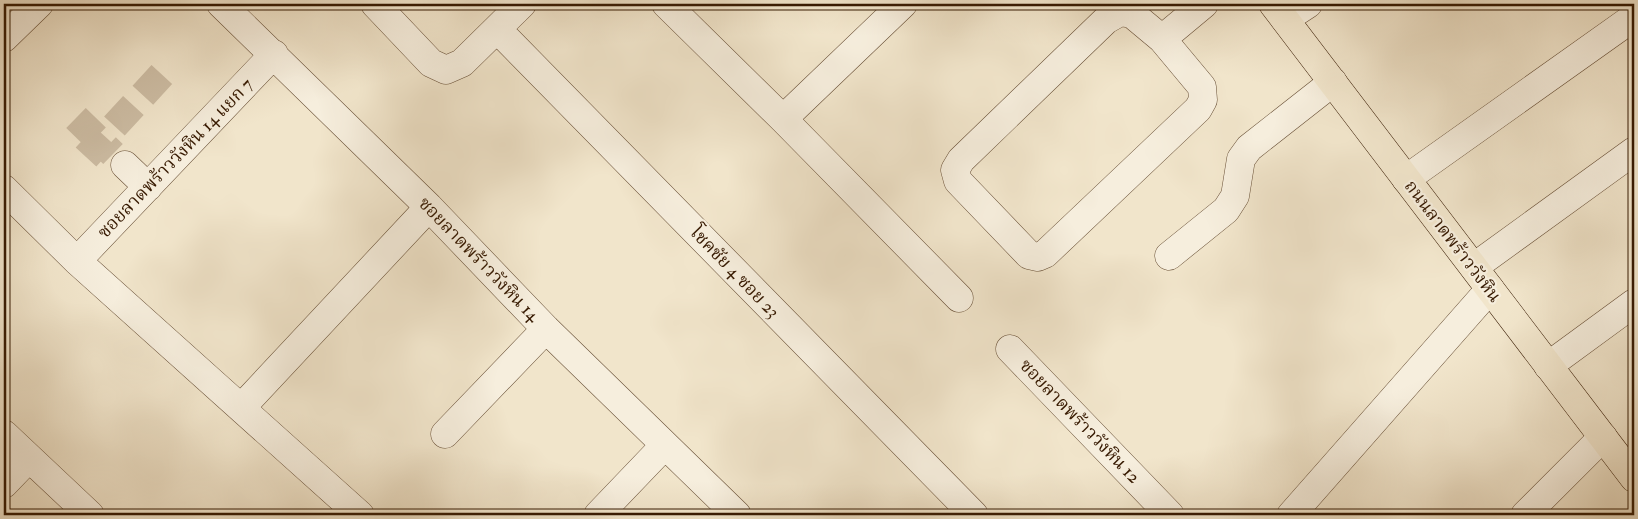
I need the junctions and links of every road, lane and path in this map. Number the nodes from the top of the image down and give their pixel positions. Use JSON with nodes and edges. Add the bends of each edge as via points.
{"nodes":[{"id":1,"x":38,"y":4,"type":"edge"},
{"id":2,"x":221,"y":4,"type":"edge"},
{"id":3,"x":375,"y":4,"type":"edge"},
{"id":4,"x":666,"y":4,"type":"edge"},
{"id":5,"x":901,"y":4,"type":"edge"},
{"id":6,"x":1204,"y":4,"type":"edge"},
{"id":7,"x":1308,"y":4,"type":"edge"},
{"id":8,"x":509,"y":12,"type":"edge"},
{"id":9,"x":1279,"y":12,"type":"edge"},
{"id":10,"x":1634,"y":17,"type":"edge"},
{"id":11,"x":4,"y":38,"type":"edge"},
{"id":12,"x":1162,"y":39,"type":"junction"},
{"id":13,"x":274,"y":54,"type":"junction"},
{"id":14,"x":1333,"y":82,"type":"junction"},
{"id":15,"x":783,"y":119,"type":"junction"},
{"id":16,"x":1634,"y":151,"type":"edge"},
{"id":17,"x":125,"y":165,"type":"tunnel mouth"},
{"id":18,"x":1406,"y":178,"type":"junction"},
{"id":19,"x":148,"y":187,"type":"junction"},
{"id":20,"x":4,"y":189,"type":"edge"},
{"id":21,"x":429,"y":207,"type":"junction"},
{"id":22,"x":1169,"y":256,"type":"dead end"},
{"id":23,"x":77,"y":261,"type":"junction"},
{"id":24,"x":1474,"y":267,"type":"junction"},
{"id":25,"x":1490,"y":289,"type":"junction"},
{"id":26,"x":959,"y":298,"type":"dead end"},
{"id":27,"x":1634,"y":303,"type":"edge"},
{"id":28,"x":546,"y":329,"type":"junction"},
{"id":29,"x":1010,"y":349,"type":"dead end"},
{"id":30,"x":1548,"y":366,"type":"junction"},
{"id":31,"x":241,"y":408,"type":"junction"},
{"id":32,"x":4,"y":434,"type":"edge"},
{"id":33,"x":445,"y":434,"type":"dead end"},
{"id":34,"x":1603,"y":437,"type":"junction"},
{"id":35,"x":665,"y":445,"type":"junction"},
{"id":36,"x":29,"y":458,"type":"junction"},
{"id":37,"x":1634,"y":478,"type":"edge"},
{"id":38,"x":4,"y":484,"type":"edge"},
{"id":39,"x":90,"y":515,"type":"edge"},
{"id":40,"x":360,"y":515,"type":"edge"},
{"id":41,"x":598,"y":515,"type":"edge"},
{"id":42,"x":737,"y":515,"type":"edge"},
{"id":43,"x":974,"y":515,"type":"edge"},
{"id":44,"x":1170,"y":515,"type":"edge"},
{"id":45,"x":1291,"y":515,"type":"edge"},
{"id":46,"x":1524,"y":515,"type":"edge"}],
"edges":[{"from":1,"to":11,"type":"street"},
{"from":2,"to":13,"type":"street","name":"ซอยลาดพร้าววังหิน 14"},
{"from":3,"to":8,"type":"street","via":[[431,63],[446,70],[462,63]]},
{"from":4,"to":15,"type":"street"},
{"from":5,"to":15,"type":"street"},
{"from":6,"to":12,"type":"street"},
{"from":7,"to":9,"type":"street"},
{"from":8,"to":43,"type":"street","name":"โชคชัย 4 ซอย 23"},
{"from":9,"to":14,"type":"main road","name":"ถนนลาดพร้าววังหิน"},
{"from":10,"to":18,"type":"street"},
{"from":12,"to":12,"type":"street","via":[[1132,14],[1120,12],[1106,20],[961,160],[955,170],[958,181],[1029,256],[1045,254],[1198,109],[1203,100],[1202,88]]},
{"from":13,"to":19,"type":"street","name":"ซอยลาดพร้าววังหิน 14 แยก 7"},
{"from":13,"to":21,"type":"street","name":"ซอยลาดพร้าววังหิน 14"},
{"from":14,"to":18,"type":"main road","name":"ถนนลาดพร้าววังหิน"},
{"from":14,"to":22,"type":"street","via":[[1249,148],[1240,159],[1235,196],[1226,210]]},
{"from":15,"to":26,"type":"street"},
{"from":16,"to":24,"type":"street"},
{"from":17,"to":19,"type":"street"},
{"from":18,"to":24,"type":"main road","name":"ถนนลาดพร้าววังหิน"},
{"from":19,"to":23,"type":"street","name":"ซอยลาดพร้าววังหิน 14 แยก 7"},
{"from":20,"to":23,"type":"street"},
{"from":21,"to":28,"type":"street","name":"ซอยลาดพร้าววังหิน 14"},
{"from":21,"to":31,"type":"street"},
{"from":23,"to":31,"type":"street"},
{"from":24,"to":25,"type":"main road","name":"ถนนลาดพร้าววังหิน"},
{"from":25,"to":30,"type":"main road","name":"ถนนลาดพร้าววังหิน"},
{"from":25,"to":45,"type":"street"},
{"from":27,"to":30,"type":"street"},
{"from":28,"to":33,"type":"street"},
{"from":28,"to":35,"type":"street","name":"ซอยลาดพร้าววังหิน 14"},
{"from":29,"to":44,"type":"street","name":"ซอยลาดพร้าววังหิน 12"},
{"from":30,"to":34,"type":"main road","name":"ถนนลาดพร้าววังหิน"},
{"from":31,"to":40,"type":"street"},
{"from":32,"to":36,"type":"street"},
{"from":34,"to":37,"type":"main road","name":"ถนนลาดพร้าววังหิน"},
{"from":34,"to":46,"type":"street"},
{"from":35,"to":41,"type":"street"},
{"from":35,"to":42,"type":"street","name":"ซอยลาดพร้าววังหิน 14"},
{"from":36,"to":38,"type":"street"},
{"from":36,"to":39,"type":"street"}]}
